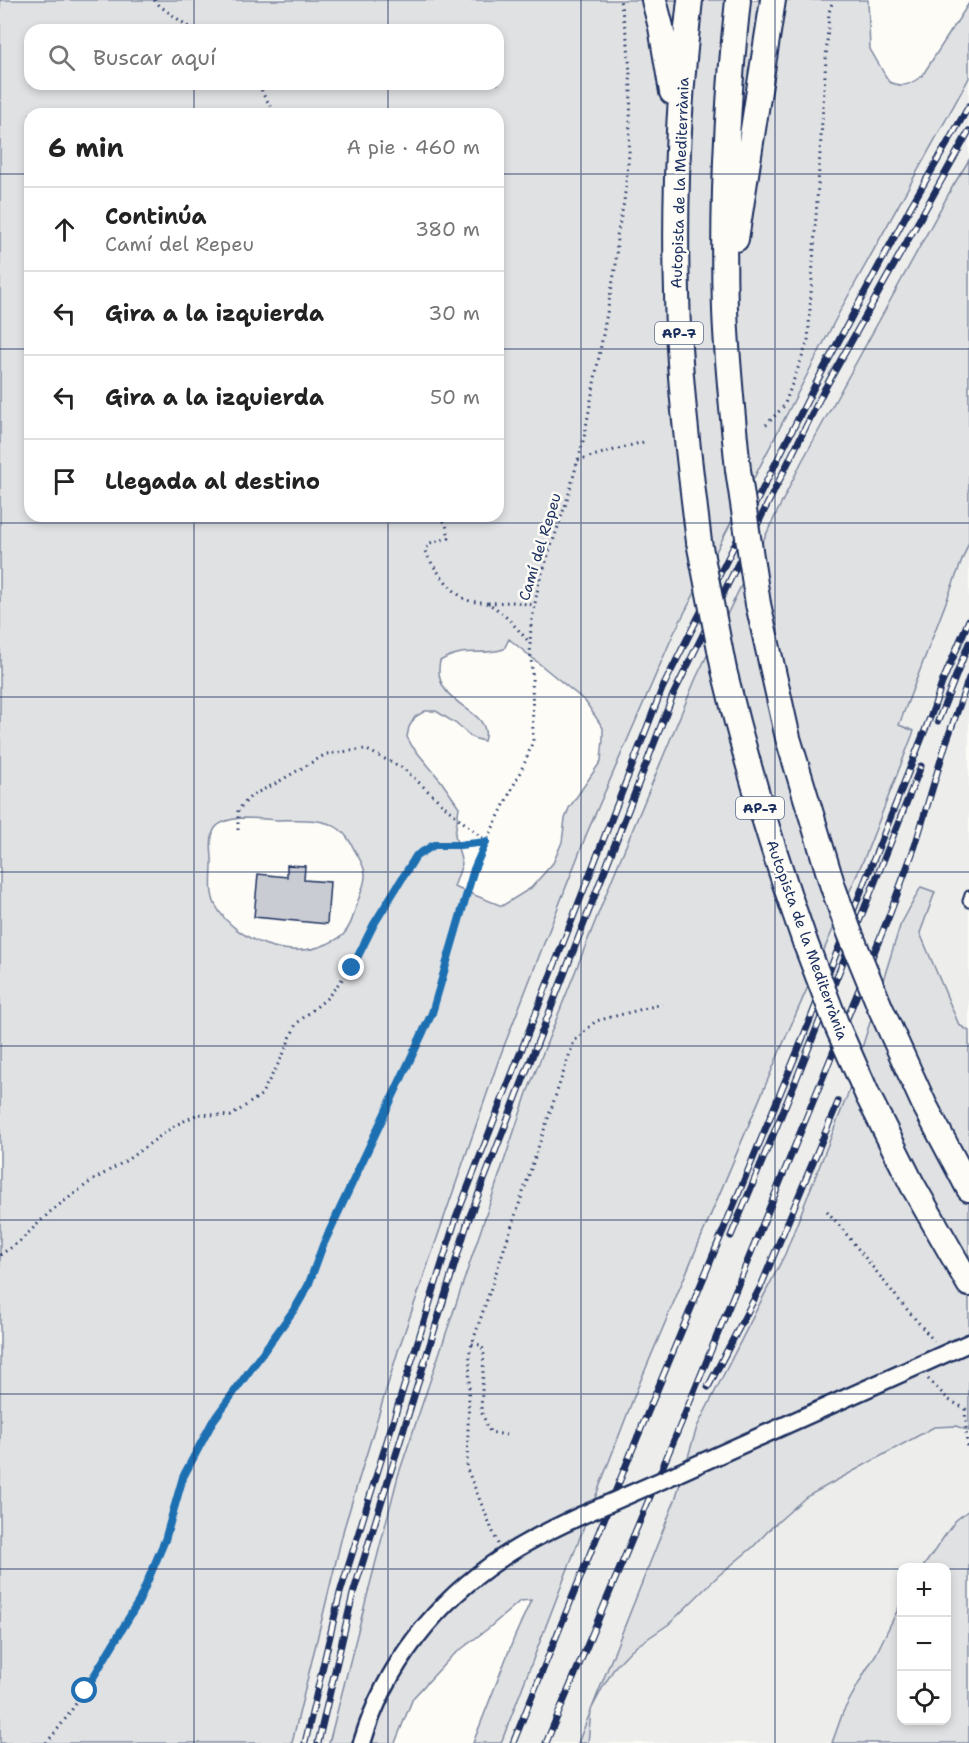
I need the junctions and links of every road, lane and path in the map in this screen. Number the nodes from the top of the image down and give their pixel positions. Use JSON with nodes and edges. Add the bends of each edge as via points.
{"nodes":[{"id":1,"x":154,"y":0,"type":"edge"},
{"id":2,"x":620,"y":0,"type":"edge"},
{"id":3,"x":654,"y":0,"type":"edge"},
{"id":4,"x":690,"y":0,"type":"edge"},
{"id":5,"x":738,"y":0,"type":"edge"},
{"id":6,"x":773,"y":0,"type":"edge"},
{"id":7,"x":833,"y":0,"type":"edge"},
{"id":8,"x":185,"y":24,"type":"edge"},
{"id":9,"x":261,"y":90,"type":"edge"},
{"id":10,"x":273,"y":108,"type":"edge"},
{"id":11,"x":680,"y":124,"type":"junction"},
{"id":12,"x":725,"y":312,"type":"junction"},
{"id":13,"x":766,"y":425,"type":"dead end"},
{"id":14,"x":647,"y":441,"type":"dead end"},
{"id":15,"x":578,"y":460,"type":"junction"},
{"id":16,"x":444,"y":522,"type":"edge"},
{"id":17,"x":488,"y":603,"type":"junction"},
{"id":18,"x":535,"y":605,"type":"junction"},
{"id":19,"x":530,"y":643,"type":"junction"},
{"id":20,"x":238,"y":830,"type":"dead end"},
{"id":21,"x":486,"y":842,"type":"junction"},
{"id":22,"x":969,"y":895,"type":"edge"},
{"id":23,"x":969,"y":903,"type":"edge"},
{"id":24,"x":662,"y":1004,"type":"dead end"},
{"id":25,"x":969,"y":1189,"type":"edge"},
{"id":26,"x":826,"y":1211,"type":"dead end"},
{"id":27,"x":0,"y":1255,"type":"edge"},
{"id":28,"x":969,"y":1284,"type":"edge"},
{"id":29,"x":969,"y":1343,"type":"edge"},
{"id":30,"x":472,"y":1344,"type":"junction"},
{"id":31,"x":945,"y":1353,"type":"junction"},
{"id":32,"x":920,"y":1365,"type":"junction"},
{"id":33,"x":967,"y":1410,"type":"edge"},
{"id":34,"x":506,"y":1434,"type":"dead end"},
{"id":35,"x":967,"y":1448,"type":"dead end"},
{"id":36,"x":503,"y":1556,"type":"junction"},
{"id":37,"x":46,"y":1743,"type":"edge"},
{"id":38,"x":362,"y":1743,"type":"edge"}],
"edges":[{"from":1,"to":8,"type":"path"},
{"from":2,"to":15,"type":"path","name":"Camí del Repeu","via":[[630,65],[629,154],[616,264]]},
{"from":3,"to":11,"type":"highway"},
{"from":4,"to":11,"type":"highway","name":"Autopista de la Mediterrània","number":"AP-7"},
{"from":5,"to":12,"type":"highway","number":"AP-7","via":[[725,158]]},
{"from":6,"to":12,"type":"highway"},
{"from":7,"to":13,"type":"path","via":[[829,12],[808,341],[784,406]]},
{"from":9,"to":10,"type":"path"},
{"from":11,"to":28,"type":"highway","name":"Autopista de la Mediterrània","number":"AP-7","bridge":true,"via":[[676,293],[687,442],[699,542],[724,670],[780,874],[837,1026],[912,1184]]},
{"from":12,"to":25,"type":"highway","number":"AP-7","bridge":true,"via":[[738,470],[758,604],[788,738],[849,931],[924,1104]]},
{"from":14,"to":15,"type":"path"},
{"from":15,"to":18,"type":"path","name":"Camí del Repeu"},
{"from":16,"to":17,"type":"path","via":[[449,538],[430,543],[425,551],[430,564],[466,599]]},
{"from":17,"to":18,"type":"path"},
{"from":17,"to":19,"type":"path"},
{"from":18,"to":19,"type":"path","name":"Camí del Repeu"},
{"from":19,"to":21,"type":"path","name":"Camí del Repeu","via":[[533,741]]},
{"from":20,"to":21,"type":"path","via":[[238,810],[252,795],[326,754],[365,749],[403,768]]},
{"from":21,"to":27,"type":"path","via":[[434,845],[416,856],[352,968],[327,998],[296,1024],[261,1095],[231,1116],[198,1114],[174,1126],[90,1182]]},
{"from":21,"to":37,"type":"path","name":"Camí del Repeu","via":[[474,869],[432,1013],[323,1245],[308,1286],[213,1421],[183,1477],[161,1550],[135,1610],[61,1727]]},
{"from":22,"to":23,"type":"lane"},
{"from":24,"to":30,"type":"path","via":[[596,1022],[574,1041]]},
{"from":26,"to":31,"type":"path"},
{"from":29,"to":31,"type":"street"},
{"from":30,"to":34,"type":"path","via":[[481,1345],[484,1351],[481,1411],[490,1432]]},
{"from":30,"to":36,"type":"path","via":[[467,1469]]},
{"from":31,"to":32,"type":"street"},
{"from":32,"to":33,"type":"path","via":[[925,1376],[949,1400]]},
{"from":32,"to":36,"type":"street","bridge":true,"via":[[580,1516]]},
{"from":33,"to":35,"type":"path"},
{"from":36,"to":38,"type":"street","via":[[461,1588],[406,1650],[376,1704]]}]}
